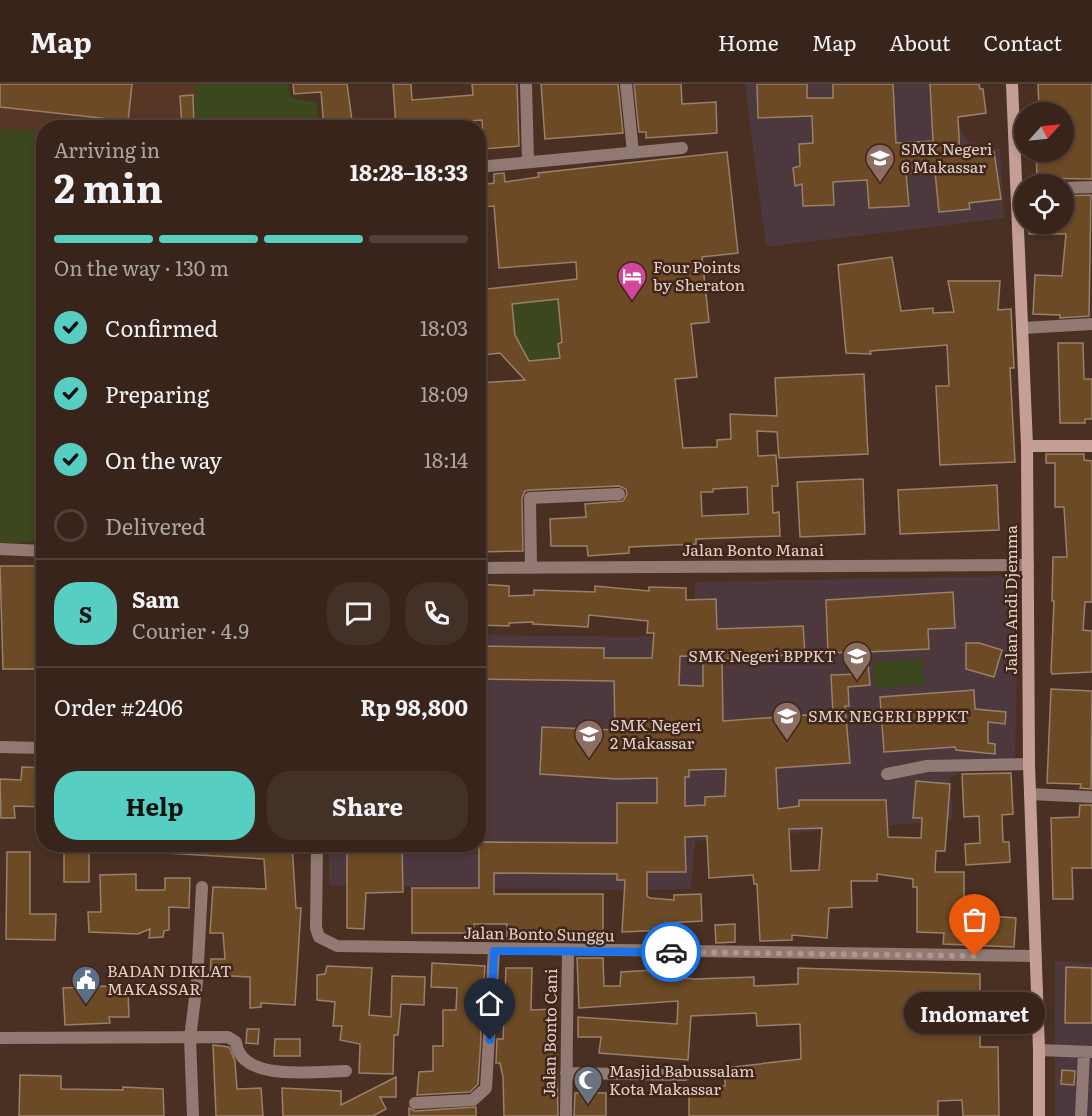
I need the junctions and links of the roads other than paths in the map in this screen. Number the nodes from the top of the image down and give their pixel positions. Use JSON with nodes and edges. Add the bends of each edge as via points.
{"nodes":[{"id":1,"x":526,"y":84,"type":"edge"},
{"id":2,"x":626,"y":84,"type":"edge"},
{"id":3,"x":1012,"y":84,"type":"edge"},
{"id":4,"x":682,"y":148,"type":"dead end"},
{"id":5,"x":633,"y":152,"type":"junction"},
{"id":6,"x":528,"y":161,"type":"junction"},
{"id":7,"x":486,"y":165,"type":"edge"},
{"id":8,"x":1020,"y":174,"type":"edge"},
{"id":9,"x":1092,"y":187,"type":"edge"},
{"id":10,"x":1074,"y":188,"type":"edge"},
{"id":11,"x":1022,"y":234,"type":"edge"},
{"id":12,"x":1092,"y":324,"type":"edge"},
{"id":13,"x":1023,"y":328,"type":"junction"},
{"id":14,"x":1026,"y":446,"type":"junction"},
{"id":15,"x":1092,"y":446,"type":"edge"},
{"id":16,"x":619,"y":494,"type":"dead end"},
{"id":17,"x":0,"y":549,"type":"edge"},
{"id":18,"x":36,"y":551,"type":"edge"},
{"id":19,"x":1028,"y":565,"type":"junction"},
{"id":20,"x":486,"y":568,"type":"edge"},
{"id":21,"x":531,"y":568,"type":"junction"},
{"id":22,"x":0,"y":747,"type":"edge"},
{"id":23,"x":36,"y":748,"type":"edge"},
{"id":24,"x":1029,"y":764,"type":"junction"},
{"id":25,"x":887,"y":774,"type":"dead end"},
{"id":26,"x":1030,"y":794,"type":"junction"},
{"id":27,"x":1092,"y":796,"type":"edge"},
{"id":28,"x":317,"y":852,"type":"edge"},
{"id":29,"x":202,"y":887,"type":"dead end"},
{"id":30,"x":494,"y":951,"type":"junction"},
{"id":31,"x":568,"y":951,"type":"junction"},
{"id":32,"x":1035,"y":956,"type":"junction"},
{"id":33,"x":0,"y":1038,"type":"edge"},
{"id":34,"x":190,"y":1038,"type":"junction"},
{"id":35,"x":1040,"y":1050,"type":"junction"},
{"id":36,"x":1088,"y":1052,"type":"edge"},
{"id":37,"x":346,"y":1071,"type":"dead end"},
{"id":38,"x":566,"y":1073,"type":"junction"},
{"id":39,"x":685,"y":1075,"type":"dead end"},
{"id":40,"x":415,"y":1102,"type":"dead end"},
{"id":41,"x":193,"y":1116,"type":"edge"},
{"id":42,"x":566,"y":1116,"type":"edge"},
{"id":43,"x":1039,"y":1116,"type":"edge"},
{"id":44,"x":1081,"y":1116,"type":"edge"}],
"edges":[{"from":1,"to":6,"type":"street"},
{"from":2,"to":5,"type":"street"},
{"from":3,"to":8,"type":"main road","name":"Jalan Andi Djemma"},
{"from":4,"to":5,"type":"street"},
{"from":5,"to":6,"type":"street"},
{"from":6,"to":7,"type":"street"},
{"from":9,"to":10,"type":"street"},
{"from":11,"to":13,"type":"main road","name":"Jalan Andi Djemma"},
{"from":12,"to":13,"type":"street"},
{"from":13,"to":14,"type":"main road","name":"Jalan Andi Djemma"},
{"from":14,"to":15,"type":"main road"},
{"from":14,"to":19,"type":"main road","name":"Jalan Andi Djemma"},
{"from":16,"to":21,"type":"street","via":[[530,498]]},
{"from":17,"to":18,"type":"street"},
{"from":19,"to":21,"type":"street","name":"Jalan Bonto Manai"},
{"from":19,"to":24,"type":"main road","name":"Jalan Andi Djemma"},
{"from":20,"to":21,"type":"street","name":"Jalan Bonto Manai"},
{"from":22,"to":23,"type":"street"},
{"from":24,"to":25,"type":"street","via":[[927,766]]},
{"from":24,"to":26,"type":"main road","name":"Jalan Andi Djemma"},
{"from":26,"to":27,"type":"street"},
{"from":26,"to":32,"type":"main road","name":"Jalan Andi Djemma"},
{"from":28,"to":30,"type":"street","name":"Jalan Bonto Sunggu","via":[[319,937],[337,946]]},
{"from":29,"to":34,"type":"street"},
{"from":30,"to":31,"type":"street","name":"Jalan Bonto Sunggu"},
{"from":30,"to":40,"type":"street","via":[[488,1081],[483,1093],[473,1100]]},
{"from":31,"to":32,"type":"street","name":"Jalan Bonto Sunggu"},
{"from":31,"to":38,"type":"street","name":"Jalan Bonto Cani"},
{"from":32,"to":35,"type":"main road","name":"Jalan Andi Djemma"},
{"from":33,"to":34,"type":"street"},
{"from":34,"to":37,"type":"street","via":[[232,1039],[241,1058],[260,1071]]},
{"from":34,"to":41,"type":"street"},
{"from":35,"to":36,"type":"street"},
{"from":35,"to":43,"type":"main road","name":"Jalan Andi Djemma"},
{"from":36,"to":44,"type":"street"},
{"from":38,"to":39,"type":"street"},
{"from":38,"to":42,"type":"street","name":"Jalan Bonto Cani"}]}
